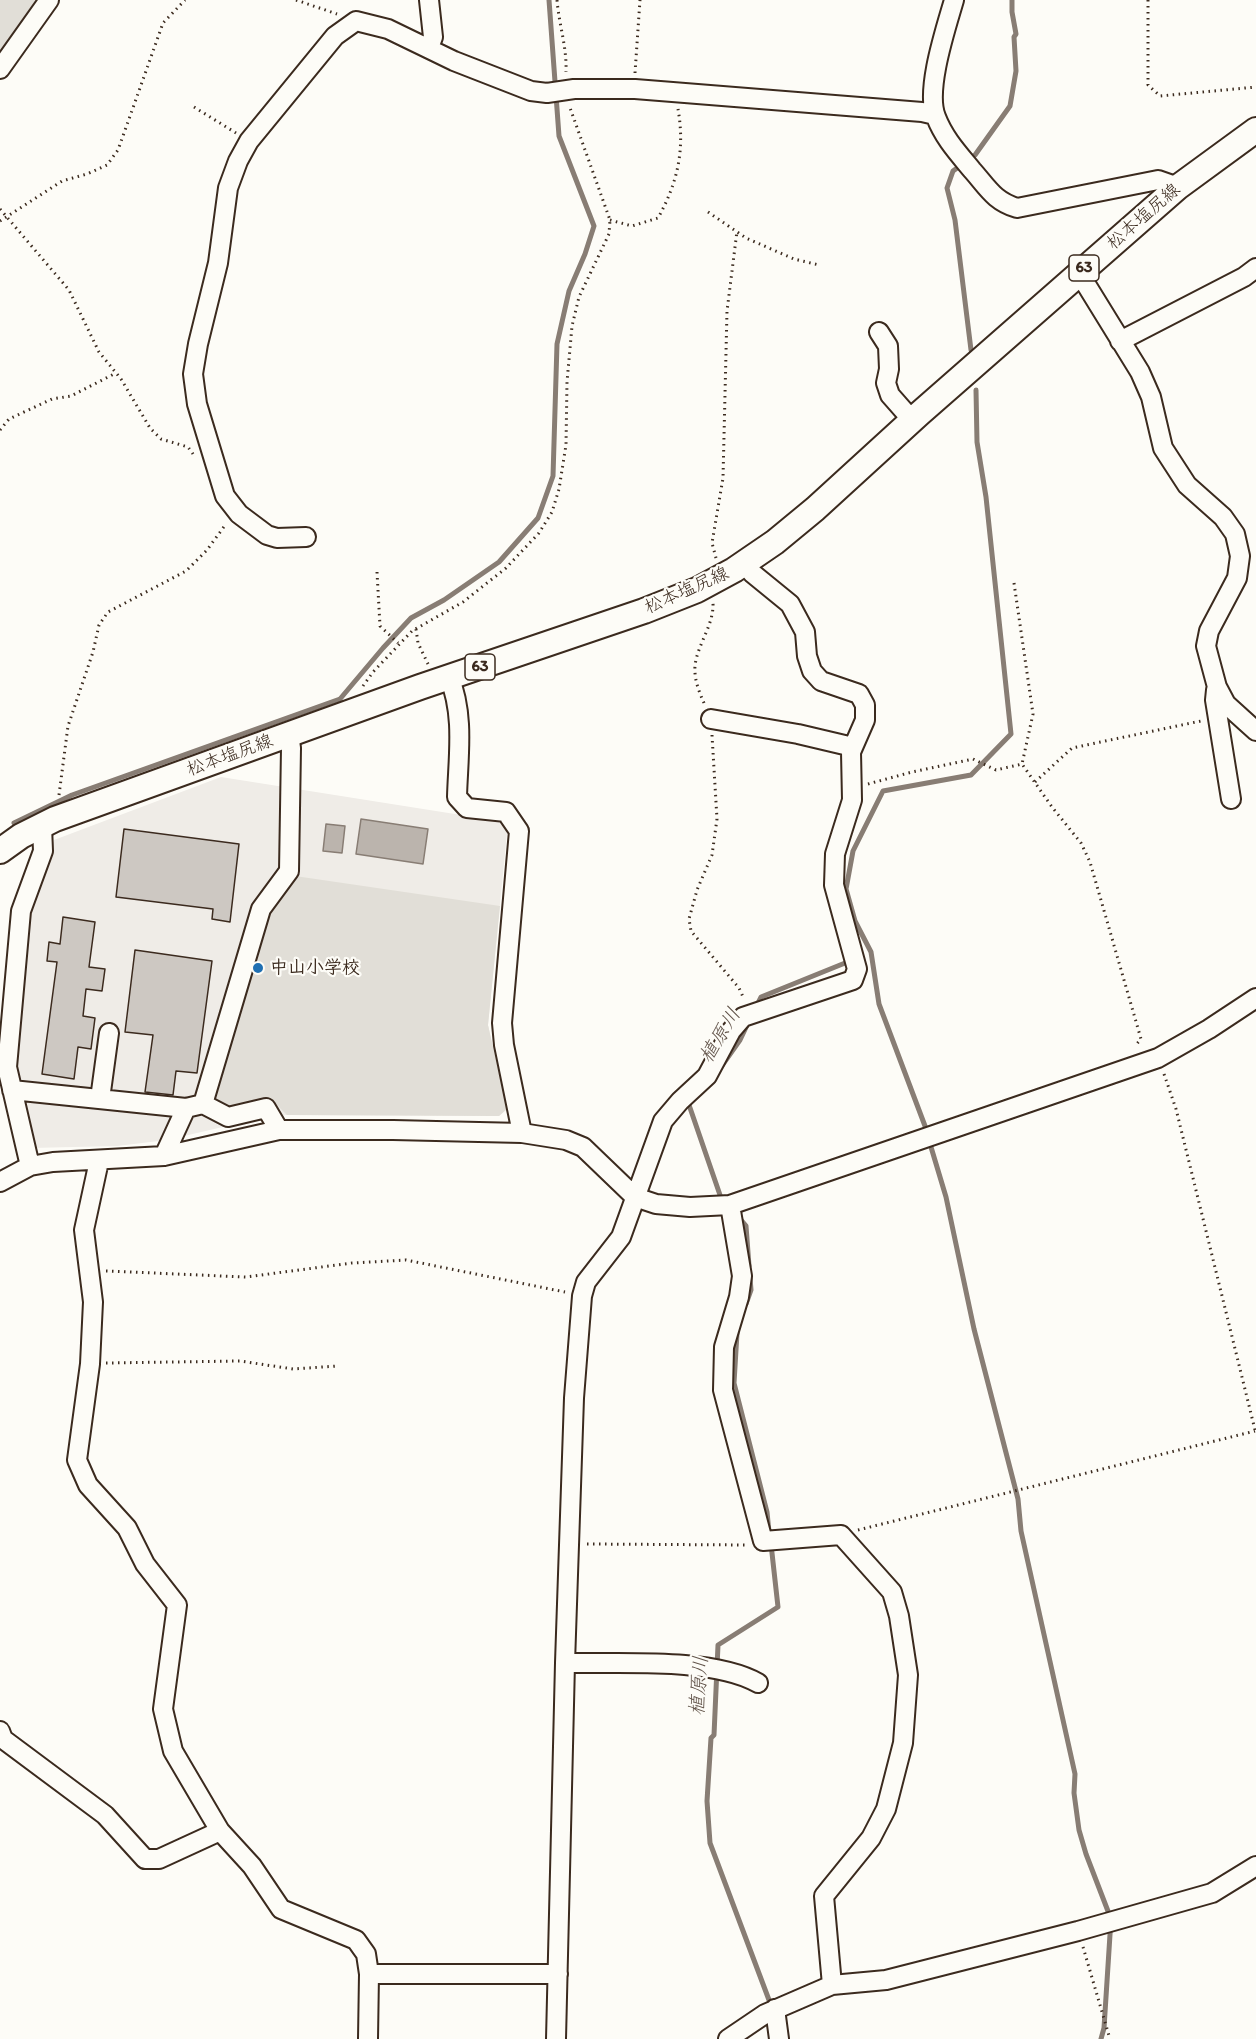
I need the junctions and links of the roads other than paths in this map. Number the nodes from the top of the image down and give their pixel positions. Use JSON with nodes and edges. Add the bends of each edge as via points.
{"nodes":[{"id":1,"x":49,"y":0,"type":"edge"},
{"id":2,"x":429,"y":0,"type":"edge"},
{"id":3,"x":954,"y":0,"type":"edge"},
{"id":4,"x":429,"y":48,"type":"junction"},
{"id":5,"x":0,"y":69,"type":"edge"},
{"id":6,"x":935,"y":115,"type":"junction"},
{"id":7,"x":1256,"y":130,"type":"edge"},
{"id":8,"x":1178,"y":187,"type":"junction"},
{"id":9,"x":1256,"y":268,"type":"edge"},
{"id":10,"x":1078,"y":273,"type":"junction"},
{"id":11,"x":879,"y":332,"type":"dead end"},
{"id":12,"x":1120,"y":340,"type":"junction"},
{"id":13,"x":912,"y":420,"type":"junction"},
{"id":14,"x":306,"y":537,"type":"dead end"},
{"id":15,"x":744,"y":563,"type":"junction"},
{"id":16,"x":443,"y":680,"type":"junction"},
{"id":17,"x":1216,"y":685,"type":"junction"},
{"id":18,"x":711,"y":719,"type":"road end"},
{"id":19,"x":1256,"y":731,"type":"edge"},
{"id":20,"x":289,"y":734,"type":"junction"},
{"id":21,"x":853,"y":747,"type":"junction"},
{"id":22,"x":1231,"y":799,"type":"dead end"},
{"id":23,"x":49,"y":823,"type":"junction"},
{"id":24,"x":0,"y":851,"type":"edge"},
{"id":25,"x":1256,"y":998,"type":"edge"},
{"id":26,"x":109,"y":1033,"type":"dead end"},
{"id":27,"x":12,"y":1090,"type":"junction"},
{"id":28,"x":99,"y":1099,"type":"junction"},
{"id":29,"x":194,"y":1106,"type":"junction"},
{"id":30,"x":279,"y":1130,"type":"junction"},
{"id":31,"x":522,"y":1133,"type":"junction"},
{"id":32,"x":164,"y":1156,"type":"junction"},
{"id":33,"x":99,"y":1161,"type":"junction"},
{"id":34,"x":30,"y":1166,"type":"junction"},
{"id":35,"x":0,"y":1182,"type":"edge"},
{"id":36,"x":635,"y":1197,"type":"junction"},
{"id":37,"x":730,"y":1205,"type":"junction"},
{"id":38,"x":565,"y":1663,"type":"junction"},
{"id":39,"x":758,"y":1683,"type":"dead end"},
{"id":40,"x":0,"y":1731,"type":"edge"},
{"id":41,"x":220,"y":1831,"type":"junction"},
{"id":42,"x":1256,"y":1866,"type":"edge"},
{"id":43,"x":369,"y":1974,"type":"junction"},
{"id":44,"x":558,"y":1974,"type":"junction"},
{"id":45,"x":832,"y":1985,"type":"junction"},
{"id":46,"x":775,"y":2009,"type":"junction"},
{"id":47,"x":368,"y":2039,"type":"edge"},
{"id":48,"x":556,"y":2039,"type":"edge"},
{"id":49,"x":728,"y":2039,"type":"edge"},
{"id":50,"x":779,"y":2039,"type":"edge"}],
"edges":[{"from":1,"to":5,"type":"street"},
{"from":2,"to":4,"type":"street","via":[[433,37]]},
{"from":3,"to":6,"type":"street","via":[[934,82]]},
{"from":4,"to":6,"type":"street","via":[[531,91],[635,89]]},
{"from":4,"to":14,"type":"street","via":[[388,29],[356,21],[335,36],[249,141],[228,188],[218,263],[193,374],[197,404],[225,496],[239,514],[267,535]]},
{"from":6,"to":8,"type":"street","via":[[949,142],[1001,203],[1017,208],[1158,180]]},
{"from":7,"to":8,"type":"main road","name":"松本塩尻線","number":"63"},
{"from":8,"to":10,"type":"main road","name":"松本塩尻線","number":"63"},
{"from":9,"to":12,"type":"street","via":[[1244,278]]},
{"from":10,"to":12,"type":"street"},
{"from":10,"to":13,"type":"main road","name":"松本塩尻線","number":"63"},
{"from":11,"to":13,"type":"street","via":[[888,346],[886,383],[890,395]]},
{"from":12,"to":17,"type":"street","via":[[1151,398],[1163,448],[1187,485],[1223,517],[1235,534],[1240,556],[1237,578],[1209,631],[1206,646]]},
{"from":13,"to":15,"type":"main road","name":"松本塩尻線","number":"63","via":[[815,509]]},
{"from":15,"to":16,"type":"main road","name":"松本塩尻線","number":"63","via":[[644,611]]},
{"from":15,"to":21,"type":"street","via":[[790,604],[805,632],[812,672],[821,681],[859,694],[865,705],[865,720]]},
{"from":16,"to":20,"type":"main road","name":"松本塩尻線","number":"63"},
{"from":16,"to":31,"type":"street","via":[[454,690],[459,721],[457,797],[467,808],[506,812],[519,831],[502,1023]]},
{"from":17,"to":19,"type":"street","via":[[1226,704]]},
{"from":17,"to":22,"type":"street"},
{"from":18,"to":21,"type":"street"},
{"from":20,"to":23,"type":"main road","name":"松本塩尻線","number":"63"},
{"from":20,"to":29,"type":"street","via":[[289,871],[261,909]]},
{"from":21,"to":36,"type":"street","via":[[852,800],[835,854],[834,885],[857,969],[853,980],[743,1017],[707,1076],[663,1121]]},
{"from":23,"to":24,"type":"main road","name":"松本塩尻線","number":"63"},
{"from":23,"to":27,"type":"street","via":[[21,911],[7,1067]]},
{"from":25,"to":37,"type":"street","via":[[1158,1058]]},
{"from":26,"to":28,"type":"street"},
{"from":27,"to":28,"type":"street"},
{"from":27,"to":34,"type":"street"},
{"from":28,"to":29,"type":"street"},
{"from":29,"to":30,"type":"street","via":[[228,1117],[266,1108]]},
{"from":29,"to":32,"type":"street"},
{"from":30,"to":31,"type":"street"},
{"from":30,"to":32,"type":"street"},
{"from":31,"to":36,"type":"street","via":[[566,1140],[583,1147]]},
{"from":32,"to":33,"type":"street"},
{"from":33,"to":34,"type":"street"},
{"from":33,"to":41,"type":"street","via":[[84,1230],[93,1302],[90,1364],[77,1460],[88,1485],[127,1528],[145,1564],[177,1605],[163,1709],[173,1751]]},
{"from":34,"to":35,"type":"street"},
{"from":36,"to":37,"type":"street","via":[[656,1204],[690,1207]]},
{"from":36,"to":38,"type":"street","via":[[621,1237],[586,1282],[582,1296],[574,1398]]},
{"from":37,"to":45,"type":"street","via":[[742,1276],[724,1347],[723,1390],[762,1541],[841,1534],[892,1592],[908,1675],[903,1743],[886,1809],[871,1838],[824,1896]]},
{"from":38,"to":39,"type":"street","via":[[692,1665],[745,1676]]},
{"from":38,"to":44,"type":"street"},
{"from":40,"to":41,"type":"street","via":[[3,1739],[105,1815],[146,1859],[159,1859]]},
{"from":41,"to":43,"type":"street","via":[[252,1866],[281,1909],[356,1940],[366,1954]]},
{"from":42,"to":45,"type":"street","via":[[1212,1893],[1078,1931],[886,1980]]},
{"from":43,"to":44,"type":"street"},
{"from":43,"to":47,"type":"street"},
{"from":44,"to":48,"type":"street"},
{"from":45,"to":46,"type":"street"},
{"from":46,"to":49,"type":"street"},
{"from":46,"to":50,"type":"street"}]}
